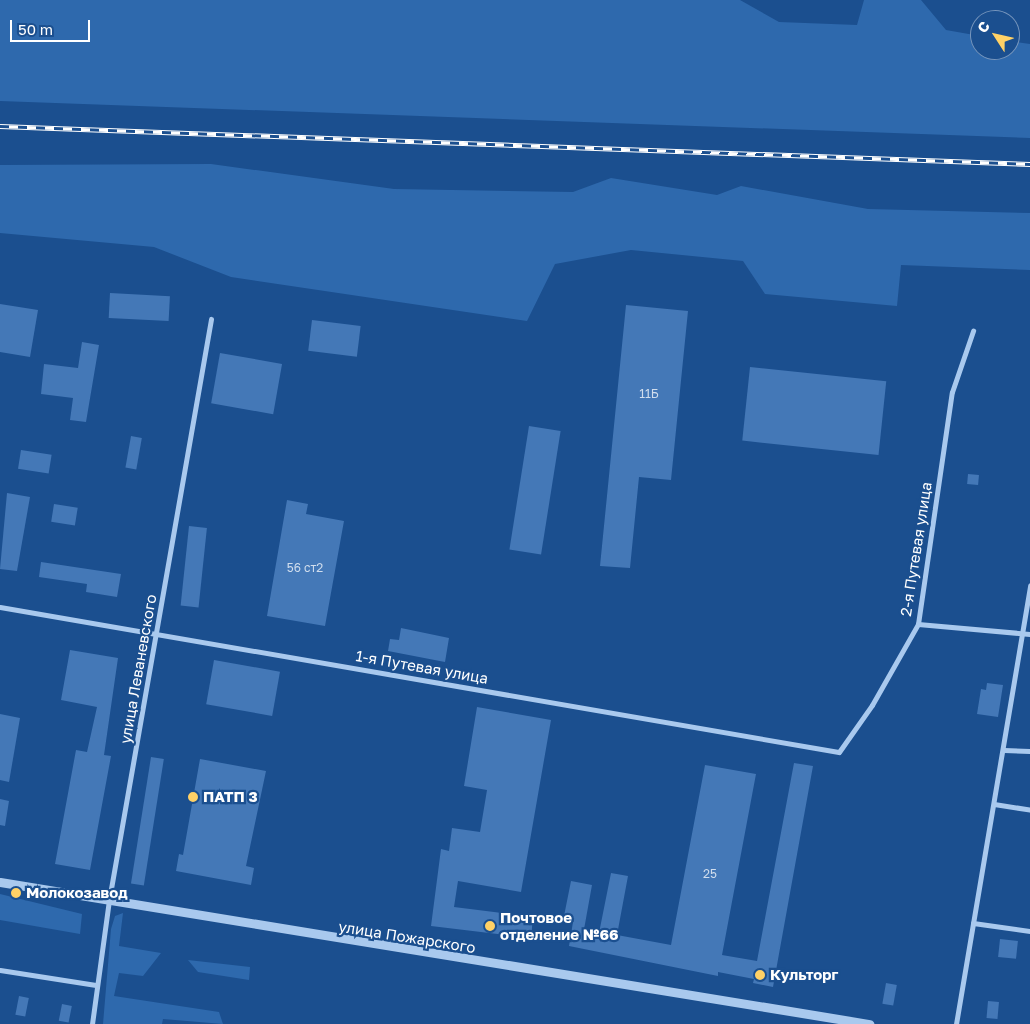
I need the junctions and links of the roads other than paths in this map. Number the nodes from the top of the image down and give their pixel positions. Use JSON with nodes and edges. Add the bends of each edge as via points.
{"nodes":[{"id":1,"x":211,"y":319,"type":"dead end"},
{"id":2,"x":973,"y":331,"type":"dead end"},
{"id":3,"x":1030,"y":585,"type":"edge"},
{"id":4,"x":0,"y":606,"type":"edge"},
{"id":5,"x":918,"y":624,"type":"junction"},
{"id":6,"x":157,"y":634,"type":"junction"},
{"id":7,"x":1022,"y":634,"type":"junction"},
{"id":8,"x":1030,"y":634,"type":"edge"},
{"id":9,"x":1004,"y":750,"type":"junction"},
{"id":10,"x":1030,"y":751,"type":"edge"},
{"id":11,"x":839,"y":752,"type":"joint"},
{"id":12,"x":994,"y":804,"type":"junction"},
{"id":13,"x":1030,"y":810,"type":"edge"},
{"id":14,"x":0,"y":882,"type":"edge"},
{"id":15,"x":109,"y":900,"type":"junction"},
{"id":16,"x":973,"y":923,"type":"junction"},
{"id":17,"x":1030,"y":931,"type":"edge"},
{"id":18,"x":0,"y":970,"type":"edge"},
{"id":19,"x":96,"y":985,"type":"junction"},
{"id":20,"x":92,"y":1024,"type":"edge"},
{"id":21,"x":870,"y":1024,"type":"edge"},
{"id":22,"x":956,"y":1024,"type":"edge"}],
"edges":[{"from":1,"to":6,"type":"street","name":"улица Леваневского"},
{"from":2,"to":5,"type":"street","name":"2-я Путевая улица","via":[[952,392]]},
{"from":3,"to":7,"type":"street"},
{"from":4,"to":6,"type":"street","name":"1-я Путевая улица"},
{"from":5,"to":7,"type":"street"},
{"from":5,"to":11,"type":"street","name":"2-я Путевая улица","via":[[872,705]]},
{"from":6,"to":11,"type":"street","name":"1-я Путевая улица"},
{"from":6,"to":15,"type":"street","name":"улица Леваневского"},
{"from":7,"to":8,"type":"street"},
{"from":7,"to":9,"type":"street"},
{"from":9,"to":10,"type":"street"},
{"from":9,"to":12,"type":"street"},
{"from":12,"to":13,"type":"street"},
{"from":12,"to":16,"type":"street"},
{"from":14,"to":15,"type":"street","name":"улица Пожарского"},
{"from":15,"to":19,"type":"street","name":"улица Леваневского"},
{"from":15,"to":21,"type":"street","name":"улица Пожарского"},
{"from":16,"to":17,"type":"street"},
{"from":16,"to":22,"type":"street"},
{"from":18,"to":19,"type":"street"},
{"from":19,"to":20,"type":"street","name":"улица Леваневского"}]}
